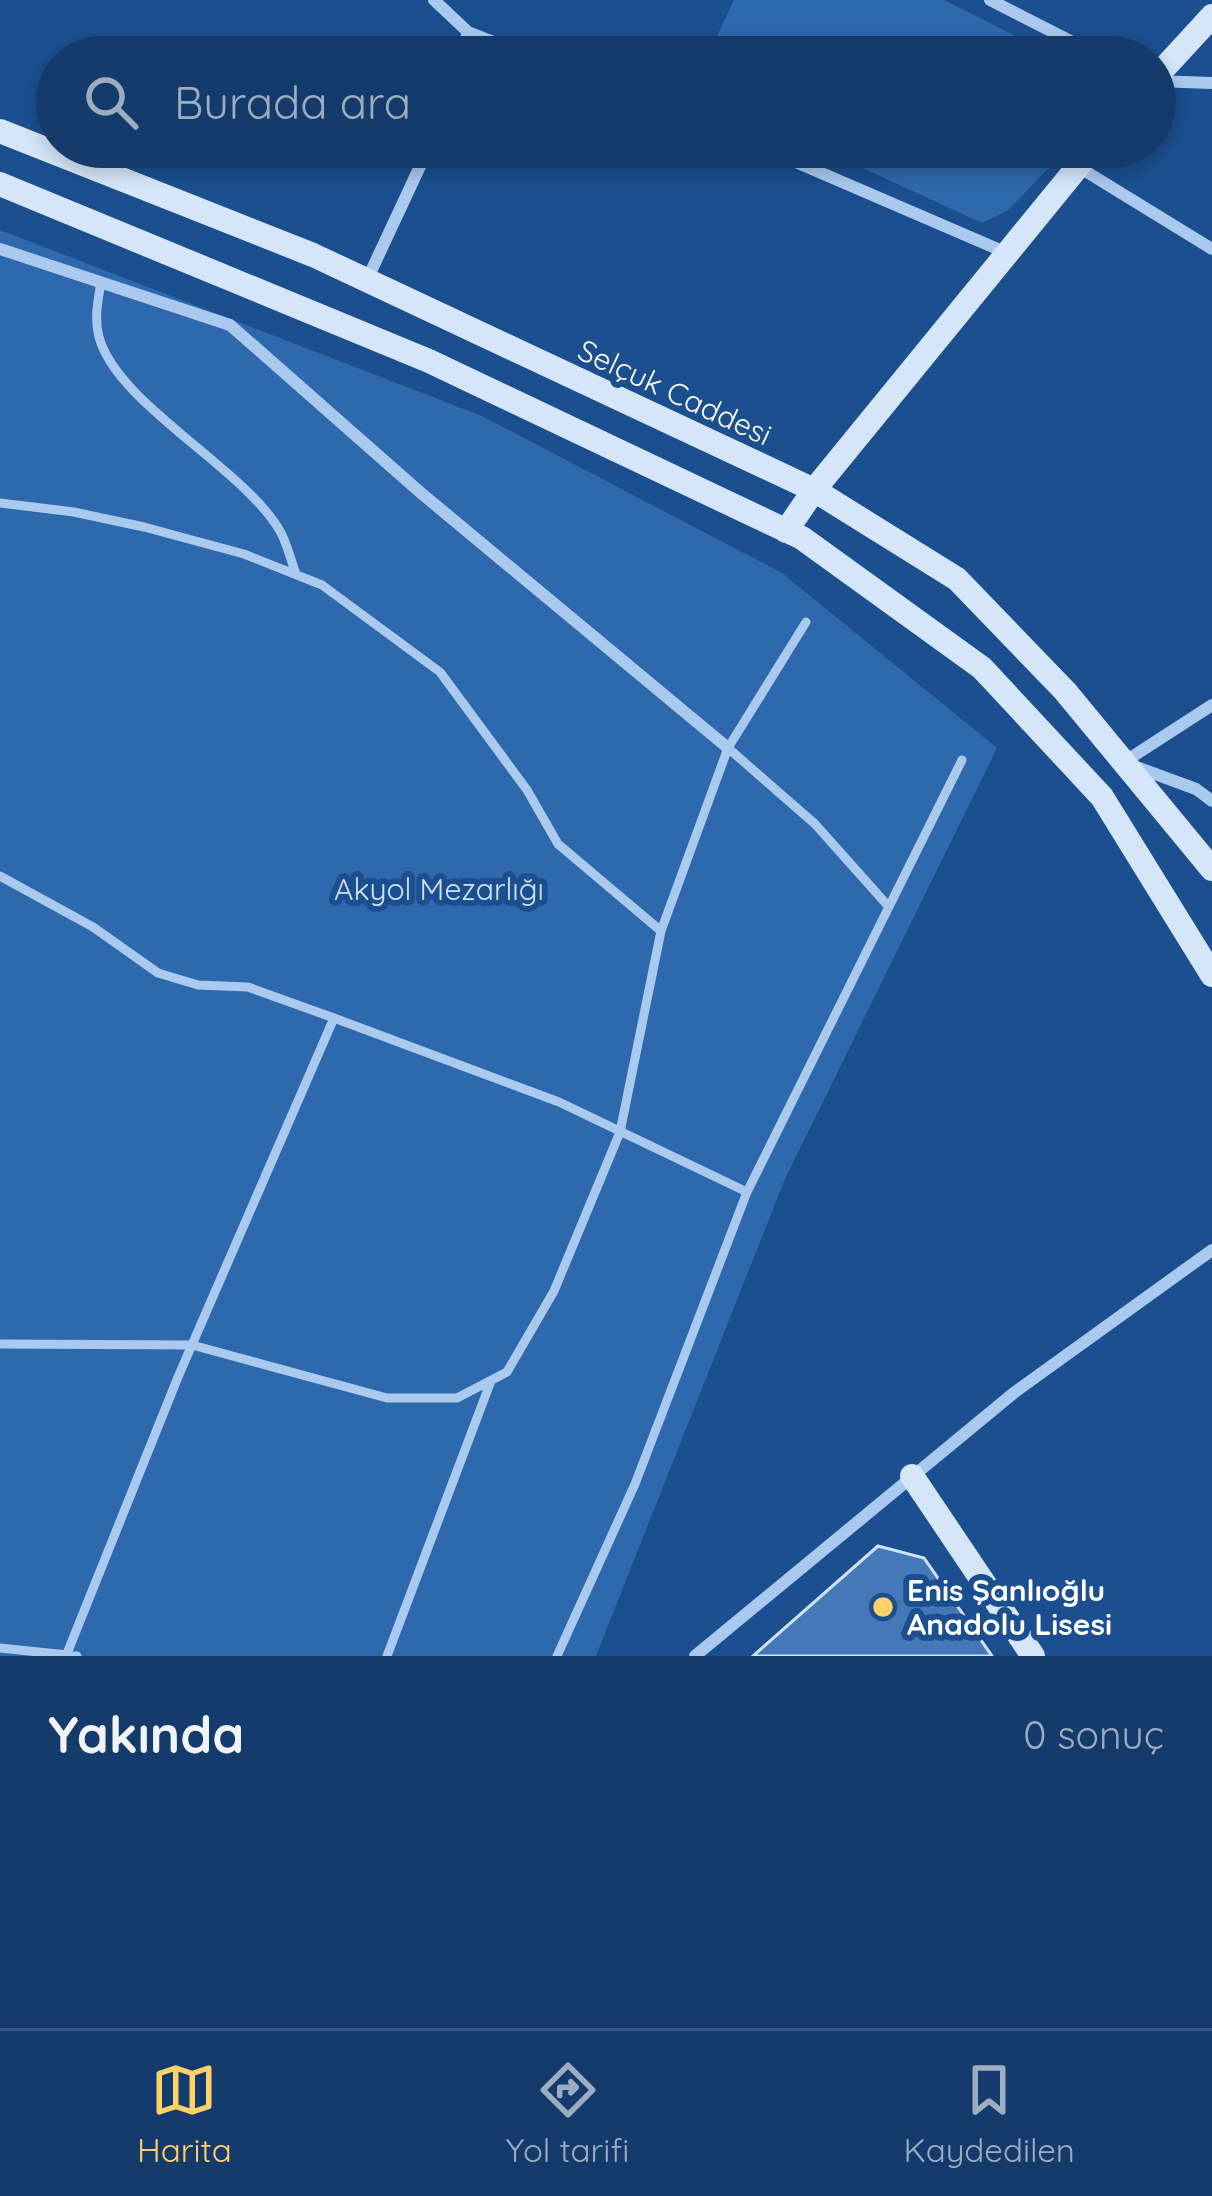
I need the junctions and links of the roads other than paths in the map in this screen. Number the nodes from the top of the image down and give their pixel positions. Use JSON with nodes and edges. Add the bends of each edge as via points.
{"nodes":[{"id":1,"x":434,"y":0,"type":"edge"},
{"id":2,"x":990,"y":0,"type":"edge"},
{"id":3,"x":1212,"y":16,"type":"edge"},
{"id":4,"x":468,"y":32,"type":"junction"},
{"id":5,"x":467,"y":36,"type":"edge"},
{"id":6,"x":478,"y":36,"type":"edge"},
{"id":7,"x":1061,"y":36,"type":"edge"},
{"id":8,"x":1176,"y":56,"type":"edge"},
{"id":9,"x":1176,"y":81,"type":"edge"},
{"id":10,"x":1212,"y":83,"type":"edge"},
{"id":11,"x":0,"y":130,"type":"edge"},
{"id":12,"x":36,"y":144,"type":"edge"},
{"id":13,"x":95,"y":168,"type":"edge"},
{"id":14,"x":419,"y":168,"type":"edge"},
{"id":15,"x":810,"y":168,"type":"edge"},
{"id":16,"x":1075,"y":168,"type":"edge"},
{"id":17,"x":1101,"y":168,"type":"edge"},
{"id":18,"x":0,"y":184,"type":"edge"},
{"id":19,"x":0,"y":249,"type":"edge"},
{"id":20,"x":1212,"y":249,"type":"edge"},
{"id":21,"x":1006,"y":253,"type":"junction"},
{"id":22,"x":367,"y":280,"type":"junction"},
{"id":23,"x":101,"y":282,"type":"junction"},
{"id":24,"x":814,"y":490,"type":"junction"},
{"id":25,"x":0,"y":503,"type":"edge"},
{"id":26,"x":786,"y":531,"type":"junction"},
{"id":27,"x":296,"y":574,"type":"junction"},
{"id":28,"x":806,"y":622,"type":"dead end"},
{"id":29,"x":1212,"y":706,"type":"edge"},
{"id":30,"x":728,"y":748,"type":"junction"},
{"id":31,"x":962,"y":760,"type":"dead end"},
{"id":32,"x":1124,"y":762,"type":"junction"},
{"id":33,"x":1212,"y":801,"type":"edge"},
{"id":34,"x":1212,"y":868,"type":"edge"},
{"id":35,"x":0,"y":877,"type":"edge"},
{"id":36,"x":890,"y":907,"type":"junction"},
{"id":37,"x":661,"y":931,"type":"junction"},
{"id":38,"x":1212,"y":975,"type":"edge"},
{"id":39,"x":334,"y":1018,"type":"junction"},
{"id":40,"x":620,"y":1132,"type":"junction"},
{"id":41,"x":747,"y":1192,"type":"junction"},
{"id":42,"x":1212,"y":1250,"type":"edge"},
{"id":43,"x":0,"y":1344,"type":"edge"},
{"id":44,"x":192,"y":1345,"type":"junction"},
{"id":45,"x":491,"y":1381,"type":"junction"},
{"id":46,"x":912,"y":1476,"type":"junction"},
{"id":47,"x":0,"y":1648,"type":"edge"},
{"id":48,"x":67,"y":1655,"type":"edge"},
{"id":49,"x":77,"y":1656,"type":"edge"},
{"id":50,"x":387,"y":1656,"type":"edge"},
{"id":51,"x":556,"y":1656,"type":"edge"},
{"id":52,"x":695,"y":1656,"type":"edge"},
{"id":53,"x":1033,"y":1656,"type":"edge"}],
"edges":[{"from":1,"to":4,"type":"street"},
{"from":2,"to":7,"type":"street"},
{"from":3,"to":8,"type":"main road"},
{"from":4,"to":5,"type":"street"},
{"from":4,"to":6,"type":"street"},
{"from":9,"to":10,"type":"street"},
{"from":11,"to":12,"type":"main road","name":"Selçuk Caddesi"},
{"from":13,"to":22,"type":"main road","name":"Selçuk Caddesi"},
{"from":14,"to":22,"type":"street"},
{"from":15,"to":21,"type":"street"},
{"from":16,"to":21,"type":"main road"},
{"from":17,"to":20,"type":"street"},
{"from":18,"to":26,"type":"main road","via":[[429,361]]},
{"from":19,"to":23,"type":"street"},
{"from":21,"to":24,"type":"main road"},
{"from":22,"to":24,"type":"main road","name":"Selçuk Caddesi"},
{"from":23,"to":27,"type":"lane","via":[[100,342],[118,370],[266,514]]},
{"from":23,"to":30,"type":"street","via":[[230,326]]},
{"from":24,"to":26,"type":"main road"},
{"from":24,"to":32,"type":"main road","name":"Selçuk Caddesi","via":[[957,579]]},
{"from":25,"to":27,"type":"lane","via":[[144,526]]},
{"from":26,"to":38,"type":"main road","via":[[982,668],[1102,797]]},
{"from":27,"to":37,"type":"lane","via":[[440,672],[558,844]]},
{"from":28,"to":30,"type":"lane"},
{"from":29,"to":32,"type":"street"},
{"from":30,"to":36,"type":"lane","via":[[815,824]]},
{"from":30,"to":37,"type":"lane"},
{"from":31,"to":36,"type":"lane"},
{"from":32,"to":33,"type":"street"},
{"from":32,"to":34,"type":"main road","name":"Selçuk Caddesi"},
{"from":35,"to":39,"type":"lane","via":[[158,973],[248,987]]},
{"from":36,"to":41,"type":"lane"},
{"from":37,"to":40,"type":"lane"},
{"from":39,"to":40,"type":"lane"},
{"from":39,"to":44,"type":"lane"},
{"from":40,"to":41,"type":"lane"},
{"from":40,"to":45,"type":"lane","via":[[554,1291],[507,1372]]},
{"from":41,"to":51,"type":"lane","via":[[635,1484]]},
{"from":42,"to":46,"type":"street"},
{"from":43,"to":44,"type":"lane"},
{"from":44,"to":45,"type":"lane","via":[[387,1398],[458,1398]]},
{"from":44,"to":48,"type":"lane"},
{"from":45,"to":50,"type":"lane"},
{"from":46,"to":52,"type":"street"},
{"from":46,"to":53,"type":"main road"},
{"from":47,"to":48,"type":"lane"},
{"from":48,"to":49,"type":"lane"}]}
